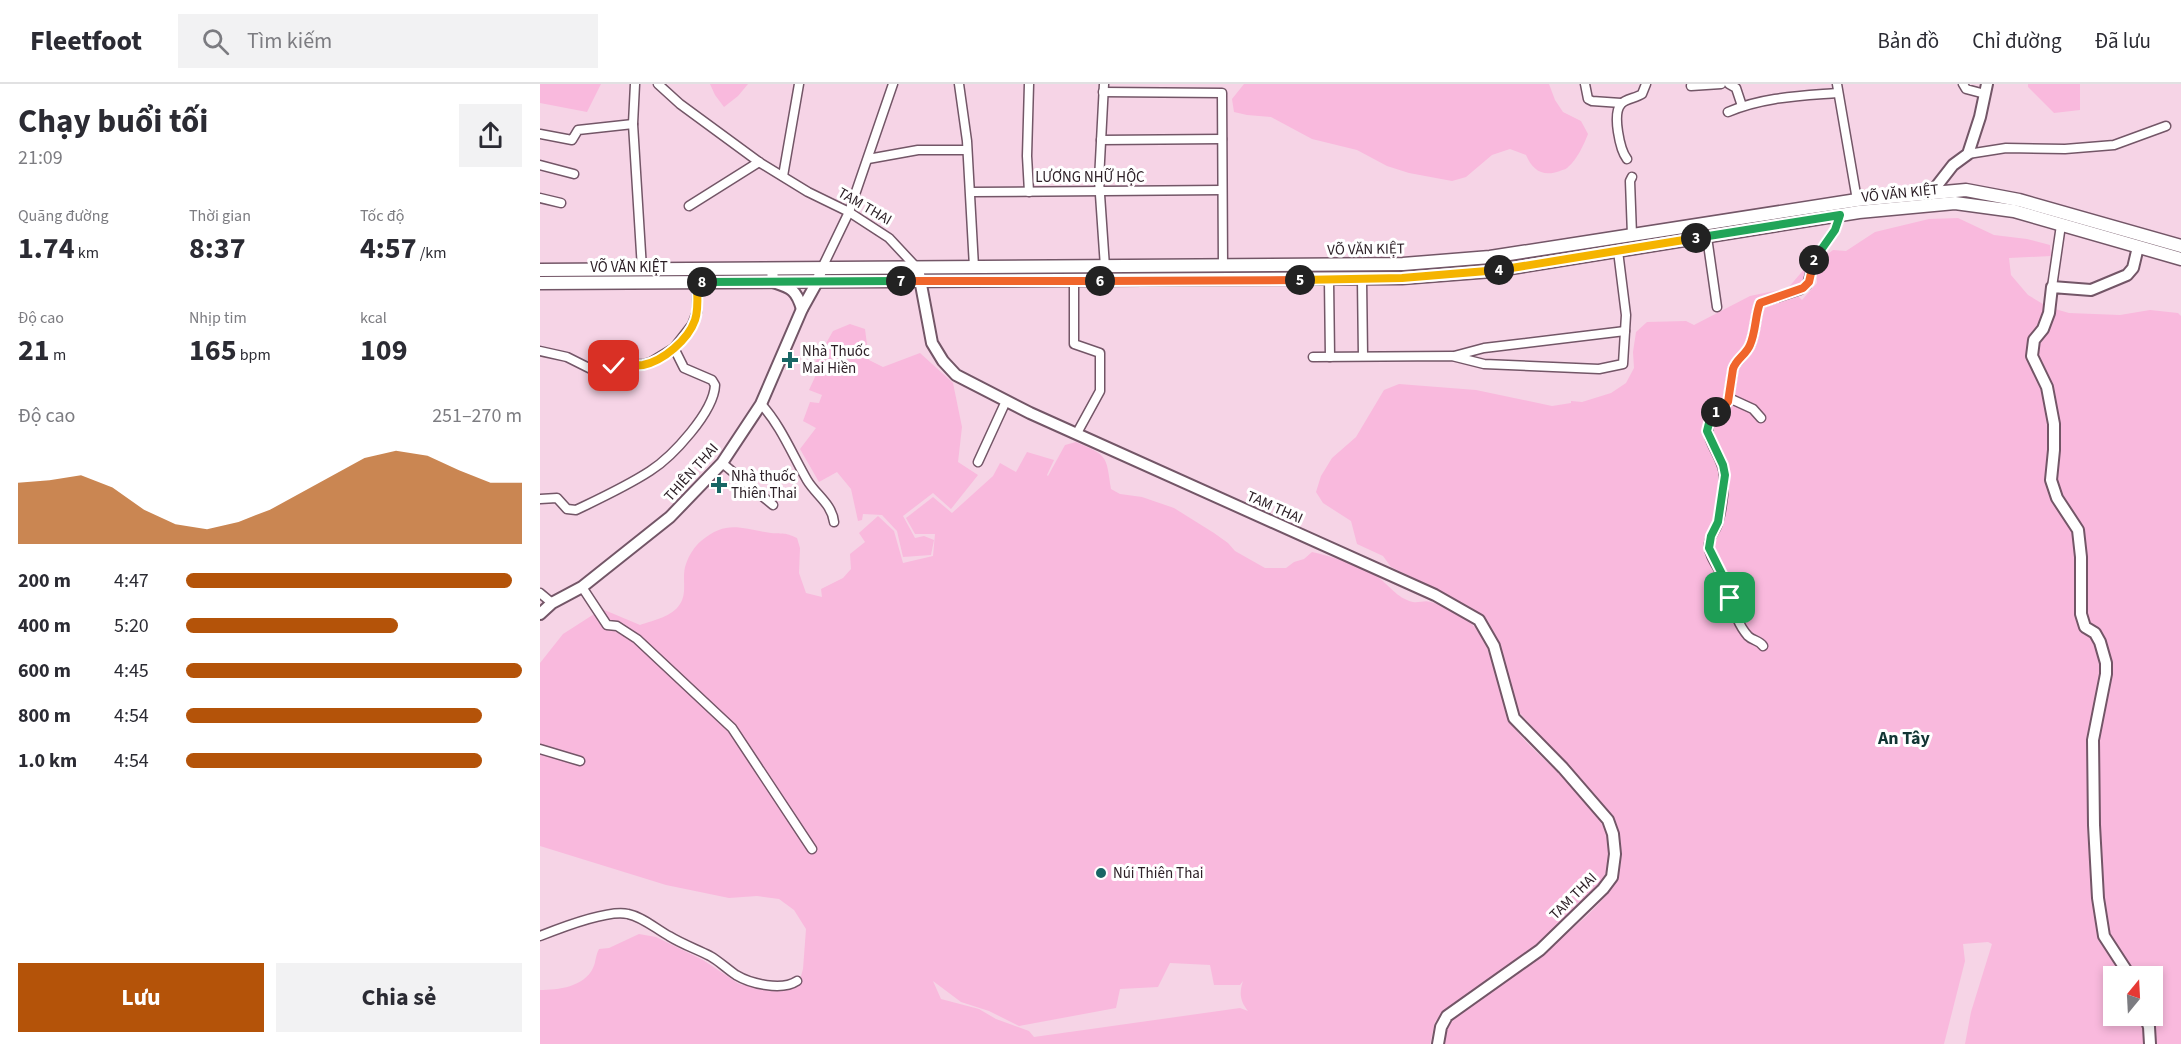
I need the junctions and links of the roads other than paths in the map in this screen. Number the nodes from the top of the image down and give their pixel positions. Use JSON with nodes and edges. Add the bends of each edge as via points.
{"nodes":[{"id":1,"x":635,"y":84,"type":"edge"},
{"id":2,"x":658,"y":84,"type":"edge"},
{"id":3,"x":799,"y":84,"type":"edge"},
{"id":4,"x":893,"y":84,"type":"edge"},
{"id":5,"x":959,"y":84,"type":"edge"},
{"id":6,"x":1029,"y":84,"type":"edge"},
{"id":7,"x":1585,"y":84,"type":"edge"},
{"id":8,"x":1646,"y":84,"type":"edge"},
{"id":9,"x":1721,"y":84,"type":"edge"},
{"id":10,"x":1729,"y":84,"type":"edge"},
{"id":11,"x":1963,"y":84,"type":"edge"},
{"id":12,"x":1691,"y":86,"type":"dead end"},
{"id":13,"x":1103,"y":88,"type":"edge"},
{"id":14,"x":1837,"y":88,"type":"edge"},
{"id":15,"x":1986,"y":89,"type":"edge"},
{"id":16,"x":1622,"y":103,"type":"junction"},
{"id":17,"x":1742,"y":106,"type":"junction"},
{"id":18,"x":1728,"y":112,"type":"dead end"},
{"id":19,"x":633,"y":124,"type":"junction"},
{"id":20,"x":2166,"y":126,"type":"dead end"},
{"id":21,"x":540,"y":134,"type":"edge"},
{"id":22,"x":1222,"y":139,"type":"junction"},
{"id":23,"x":1101,"y":140,"type":"junction"},
{"id":24,"x":967,"y":150,"type":"junction"},
{"id":25,"x":1968,"y":154,"type":"junction"},
{"id":26,"x":868,"y":159,"type":"junction"},
{"id":27,"x":1627,"y":159,"type":"dead end"},
{"id":28,"x":759,"y":162,"type":"junction"},
{"id":29,"x":540,"y":165,"type":"edge"},
{"id":30,"x":574,"y":174,"type":"dead end"},
{"id":31,"x":783,"y":176,"type":"junction"},
{"id":32,"x":1632,"y":177,"type":"dead end"},
{"id":33,"x":1222,"y":190,"type":"junction"},
{"id":34,"x":1099,"y":191,"type":"junction"},
{"id":35,"x":971,"y":192,"type":"junction"},
{"id":36,"x":1029,"y":192,"type":"junction"},
{"id":37,"x":540,"y":198,"type":"edge"},
{"id":38,"x":1932,"y":198,"type":"junction"},
{"id":39,"x":1857,"y":200,"type":"junction"},
{"id":40,"x":561,"y":203,"type":"dead end"},
{"id":41,"x":689,"y":206,"type":"dead end"},
{"id":42,"x":849,"y":212,"type":"junction"},
{"id":43,"x":1840,"y":215,"type":"junction"},
{"id":44,"x":2061,"y":225,"type":"junction"},
{"id":45,"x":1666,"y":230,"type":"junction"},
{"id":46,"x":1632,"y":235,"type":"junction"},
{"id":47,"x":1707,"y":237,"type":"junction"},
{"id":48,"x":2140,"y":241,"type":"junction"},
{"id":49,"x":1669,"y":243,"type":"junction"},
{"id":50,"x":2181,"y":246,"type":"edge"},
{"id":51,"x":1618,"y":251,"type":"junction"},
{"id":52,"x":1490,"y":257,"type":"junction"},
{"id":53,"x":2181,"y":259,"type":"edge"},
{"id":54,"x":1223,"y":266,"type":"junction"},
{"id":55,"x":974,"y":267,"type":"junction"},
{"id":56,"x":1105,"y":267,"type":"junction"},
{"id":57,"x":772,"y":268,"type":"junction"},
{"id":58,"x":822,"y":268,"type":"junction"},
{"id":59,"x":916,"y":268,"type":"junction"},
{"id":60,"x":642,"y":269,"type":"junction"},
{"id":61,"x":540,"y":270,"type":"edge"},
{"id":62,"x":1492,"y":272,"type":"junction"},
{"id":63,"x":1329,"y":280,"type":"junction"},
{"id":64,"x":1362,"y":280,"type":"junction"},
{"id":65,"x":921,"y":281,"type":"junction"},
{"id":66,"x":1074,"y":281,"type":"junction"},
{"id":67,"x":697,"y":282,"type":"junction"},
{"id":68,"x":772,"y":282,"type":"junction"},
{"id":69,"x":817,"y":282,"type":"junction"},
{"id":70,"x":540,"y":283,"type":"edge"},
{"id":71,"x":2052,"y":286,"type":"junction"},
{"id":72,"x":1717,"y":307,"type":"dead end"},
{"id":73,"x":802,"y":309,"type":"junction"},
{"id":74,"x":1626,"y":331,"type":"junction"},
{"id":75,"x":674,"y":348,"type":"junction"},
{"id":76,"x":540,"y":351,"type":"edge"},
{"id":77,"x":1452,"y":356,"type":"junction"},
{"id":78,"x":1314,"y":357,"type":"dead end"},
{"id":79,"x":1330,"y":357,"type":"junction"},
{"id":80,"x":1363,"y":357,"type":"junction"},
{"id":81,"x":1729,"y":398,"type":"junction"},
{"id":82,"x":1006,"y":401,"type":"junction"},
{"id":83,"x":761,"y":404,"type":"junction"},
{"id":84,"x":1761,"y":418,"type":"dead end"},
{"id":85,"x":1077,"y":433,"type":"junction"},
{"id":86,"x":978,"y":462,"type":"dead end"},
{"id":87,"x":722,"y":463,"type":"junction"},
{"id":88,"x":540,"y":499,"type":"edge"},
{"id":89,"x":773,"y":505,"type":"dead end"},
{"id":90,"x":834,"y":522,"type":"dead end"},
{"id":91,"x":582,"y":587,"type":"junction"},
{"id":92,"x":540,"y":593,"type":"edge"},
{"id":93,"x":552,"y":603,"type":"junction"},
{"id":94,"x":540,"y":614,"type":"edge"},
{"id":95,"x":1763,"y":646,"type":"dead end"},
{"id":96,"x":540,"y":749,"type":"edge"},
{"id":97,"x":580,"y":760,"type":"dead end"},
{"id":98,"x":812,"y":849,"type":"dead end"},
{"id":99,"x":540,"y":936,"type":"edge"},
{"id":100,"x":2124,"y":966,"type":"edge"},
{"id":101,"x":797,"y":981,"type":"dead end"},
{"id":102,"x":2149,"y":1026,"type":"edge"},
{"id":103,"x":1438,"y":1044,"type":"edge"},
{"id":104,"x":2150,"y":1044,"type":"edge"}],
"edges":[{"from":1,"to":19,"type":"street"},
{"from":2,"to":28,"type":"street","name":"TAM THAI"},
{"from":3,"to":31,"type":"street"},
{"from":4,"to":26,"type":"street"},
{"from":5,"to":24,"type":"street"},
{"from":6,"to":36,"type":"street","name":"LƯƠNG NHỮ HỘC"},
{"from":7,"to":16,"type":"street","via":[[1588,99]]},
{"from":8,"to":16,"type":"street","via":[[1640,96]]},
{"from":9,"to":12,"type":"street"},
{"from":10,"to":17,"type":"street","via":[[1736,88]]},
{"from":11,"to":15,"type":"street","via":[[1966,89]]},
{"from":13,"to":22,"type":"street","via":[[1222,93]]},
{"from":13,"to":23,"type":"street"},
{"from":14,"to":17,"type":"street"},
{"from":14,"to":39,"type":"street"},
{"from":15,"to":25,"type":"street"},
{"from":16,"to":27,"type":"street","via":[[1617,128]]},
{"from":17,"to":18,"type":"street"},
{"from":19,"to":21,"type":"street","via":[[578,130],[572,140]]},
{"from":19,"to":60,"type":"street"},
{"from":20,"to":25,"type":"street","via":[[2114,145],[2006,148]]},
{"from":22,"to":23,"type":"street"},
{"from":22,"to":33,"type":"street"},
{"from":23,"to":34,"type":"street"},
{"from":24,"to":26,"type":"street","via":[[918,150]]},
{"from":24,"to":35,"type":"street"},
{"from":25,"to":38,"type":"street","via":[[1953,165]]},
{"from":26,"to":42,"type":"street"},
{"from":28,"to":31,"type":"street","name":"TAM THAI"},
{"from":28,"to":41,"type":"street"},
{"from":29,"to":30,"type":"street"},
{"from":31,"to":42,"type":"street","name":"TAM THAI"},
{"from":32,"to":46,"type":"street"},
{"from":33,"to":34,"type":"street","name":"LƯƠNG NHỮ HỘC"},
{"from":33,"to":54,"type":"street"},
{"from":34,"to":36,"type":"street","name":"LƯƠNG NHỮ HỘC"},
{"from":34,"to":56,"type":"street"},
{"from":35,"to":36,"type":"street"},
{"from":35,"to":55,"type":"street"},
{"from":37,"to":40,"type":"street"},
{"from":38,"to":39,"type":"main road","name":"VÕ VĂN KIỆT"},
{"from":38,"to":43,"type":"main road","name":"VÕ VĂN KIỆT"},
{"from":38,"to":44,"type":"main road","name":"VÕ VĂN KIỆT","via":[[1996,207]]},
{"from":38,"to":48,"type":"main road","name":"VÕ VĂN KIỆT","via":[[1966,190],[1991,193]]},
{"from":39,"to":45,"type":"main road","name":"VÕ VĂN KIỆT"},
{"from":42,"to":58,"type":"street"},
{"from":42,"to":59,"type":"street","name":"TAM THAI","via":[[889,238]]},
{"from":43,"to":47,"type":"main road","name":"VÕ VĂN KIỆT"},
{"from":43,"to":81,"type":"street","via":[[1835,230],[1814,260],[1807,285],[1760,303],[1749,349],[1733,369]]},
{"from":44,"to":48,"type":"main road","name":"VÕ VĂN KIỆT"},
{"from":44,"to":71,"type":"street"},
{"from":45,"to":46,"type":"main road","name":"VÕ VĂN KIỆT"},
{"from":45,"to":49,"type":"main road"},
{"from":46,"to":52,"type":"main road","name":"VÕ VĂN KIỆT"},
{"from":47,"to":49,"type":"main road","name":"VÕ VĂN KIỆT"},
{"from":47,"to":72,"type":"street"},
{"from":48,"to":50,"type":"main road","name":"VÕ VĂN KIỆT"},
{"from":48,"to":53,"type":"main road","name":"VÕ VĂN KIỆT"},
{"from":48,"to":71,"type":"street","via":[[2133,268],[2127,275],[2091,290]]},
{"from":49,"to":51,"type":"main road","name":"VÕ VĂN KIỆT"},
{"from":51,"to":62,"type":"main road","name":"VÕ VĂN KIỆT"},
{"from":51,"to":74,"type":"street"},
{"from":52,"to":54,"type":"main road","name":"VÕ VĂN KIỆT","via":[[1403,264]]},
{"from":52,"to":62,"type":"main road"},
{"from":54,"to":56,"type":"main road","name":"VÕ VĂN KIỆT"},
{"from":55,"to":56,"type":"main road","name":"VÕ VĂN KIỆT"},
{"from":55,"to":59,"type":"main road","name":"VÕ VĂN KIỆT"},
{"from":57,"to":58,"type":"main road","name":"VÕ VĂN KIỆT"},
{"from":57,"to":60,"type":"main road","name":"VÕ VĂN KIỆT"},
{"from":57,"to":68,"type":"street"},
{"from":58,"to":59,"type":"main road","name":"VÕ VĂN KIỆT"},
{"from":58,"to":69,"type":"street","name":"THIÊN THAI"},
{"from":59,"to":65,"type":"street","name":"TAM THAI"},
{"from":60,"to":61,"type":"main road","name":"VÕ VĂN KIỆT"},
{"from":62,"to":64,"type":"main road","name":"VÕ VĂN KIỆT"},
{"from":63,"to":64,"type":"main road","name":"VÕ VĂN KIỆT"},
{"from":63,"to":66,"type":"main road","name":"VÕ VĂN KIỆT"},
{"from":63,"to":79,"type":"street"},
{"from":64,"to":80,"type":"street"},
{"from":65,"to":66,"type":"main road","name":"VÕ VĂN KIỆT"},
{"from":65,"to":69,"type":"main road","name":"VÕ VĂN KIỆT"},
{"from":65,"to":82,"type":"street","name":"TAM THAI","via":[[932,342],[943,361],[956,375]]},
{"from":66,"to":85,"type":"street","via":[[1074,344],[1100,353],[1101,359],[1100,391]]},
{"from":67,"to":68,"type":"main road","name":"VÕ VĂN KIỆT"},
{"from":67,"to":70,"type":"main road","name":"VÕ VĂN KIỆT"},
{"from":67,"to":75,"type":"street","via":[[696,319]]},
{"from":68,"to":69,"type":"main road","name":"VÕ VĂN KIỆT"},
{"from":68,"to":73,"type":"street","via":[[798,295]]},
{"from":69,"to":73,"type":"street","name":"THIÊN THAI"},
{"from":71,"to":100,"type":"street","via":[[2049,313],[2032,346],[2032,356],[2046,387],[2054,424],[2051,480],[2057,498],[2078,531],[2081,614],[2085,627],[2100,642],[2106,663],[2093,740],[2098,898],[2104,936]]},
{"from":73,"to":83,"type":"street","name":"THIÊN THAI"},
{"from":74,"to":77,"type":"street","via":[[1484,348]]},
{"from":74,"to":77,"type":"street","via":[[1623,364],[1599,369],[1484,364]]},
{"from":75,"to":76,"type":"street","via":[[644,364],[600,371]]},
{"from":75,"to":88,"type":"street","via":[[684,368],[716,385],[706,412],[677,448],[651,470],[576,510],[567,509],[556,498]]},
{"from":77,"to":80,"type":"street"},
{"from":78,"to":79,"type":"street"},
{"from":79,"to":80,"type":"street"},
{"from":81,"to":84,"type":"street","via":[[1753,409]]},
{"from":81,"to":95,"type":"street","via":[[1714,414],[1707,431],[1725,475],[1718,522],[1709,548],[1739,620],[1749,637]]},
{"from":82,"to":85,"type":"street","name":"TAM THAI"},
{"from":82,"to":86,"type":"street"},
{"from":83,"to":87,"type":"street","name":"THIÊN THAI"},
{"from":83,"to":90,"type":"street","via":[[791,447],[815,492],[830,507]]},
{"from":85,"to":103,"type":"street","name":"TAM THAI","via":[[1435,595],[1479,620],[1494,646],[1514,718],[1608,820],[1615,854],[1612,877],[1604,889],[1540,950],[1447,1016],[1440,1027]]},
{"from":87,"to":89,"type":"street"},
{"from":87,"to":91,"type":"street","name":"THIÊN THAI","via":[[670,517]]},
{"from":91,"to":93,"type":"street","name":"THIÊN THAI"},
{"from":91,"to":98,"type":"street","via":[[607,625],[617,626],[637,639],[732,728]]},
{"from":92,"to":93,"type":"street"},
{"from":93,"to":94,"type":"street","name":"THIÊN THAI"},
{"from":96,"to":97,"type":"street"},
{"from":99,"to":101,"type":"street","via":[[573,923],[626,913],[711,956],[747,981],[771,985],[791,985]]},
{"from":102,"to":104,"type":"street"}]}
